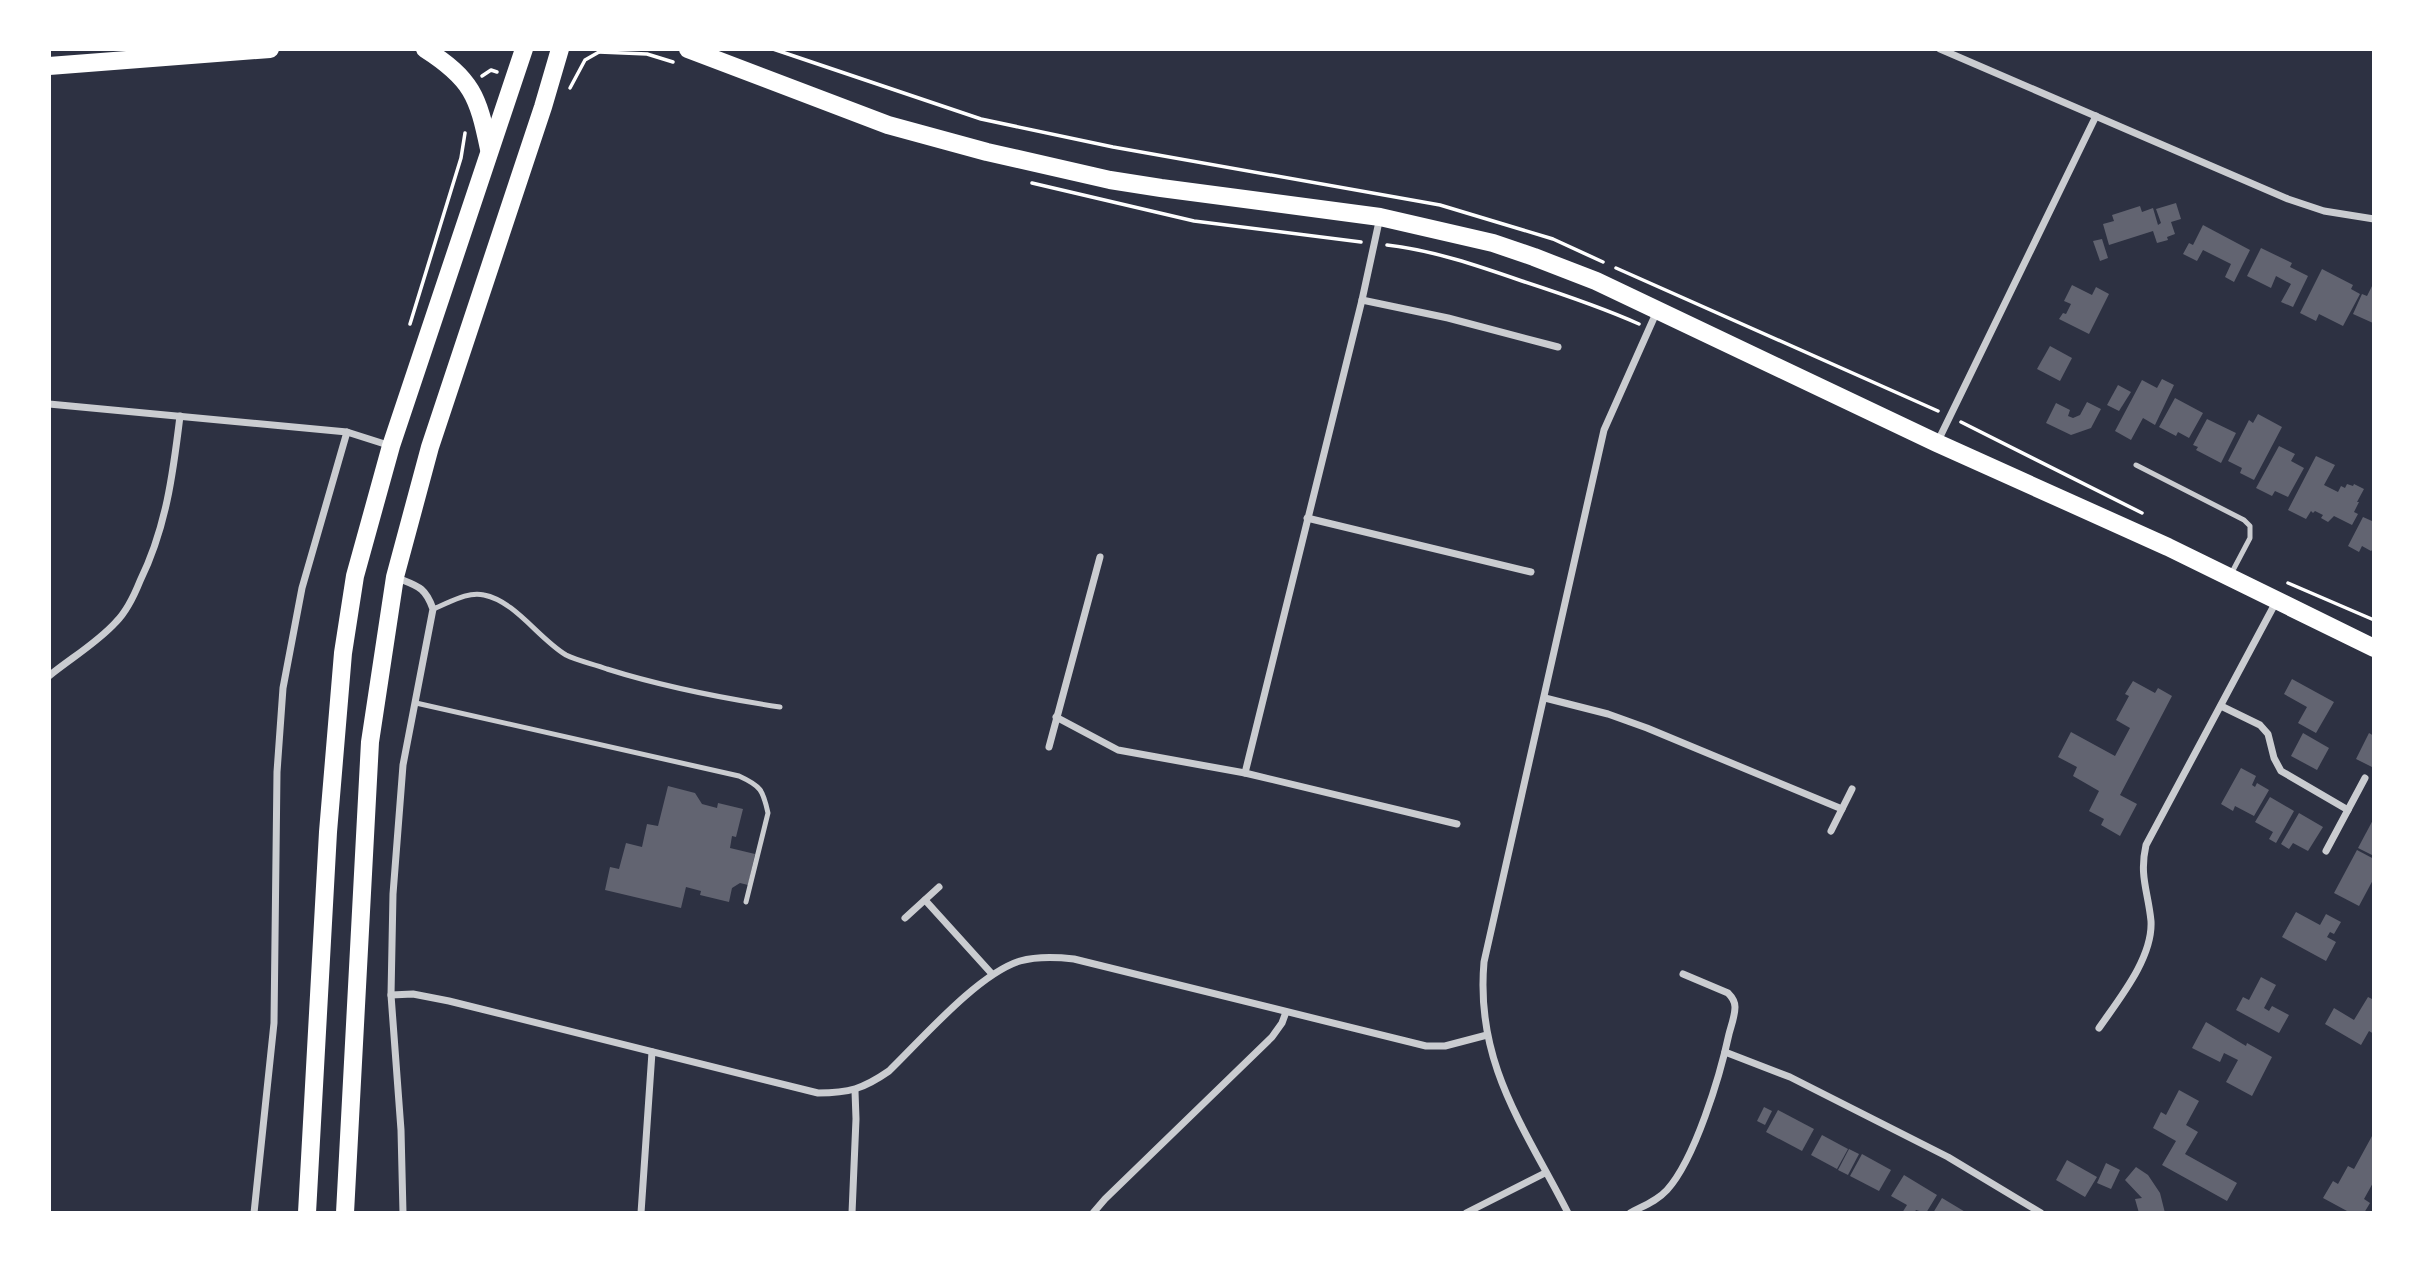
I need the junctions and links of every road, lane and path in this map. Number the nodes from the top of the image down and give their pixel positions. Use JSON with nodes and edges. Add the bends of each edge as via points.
{"nodes":[{"id":1,"x":270,"y":49,"type":"edge"},
{"id":2,"x":425,"y":49,"type":"edge"},
{"id":3,"x":524,"y":49,"type":"edge"},
{"id":4,"x":560,"y":49,"type":"edge"},
{"id":5,"x":688,"y":49,"type":"edge"},
{"id":6,"x":1940,"y":49,"type":"edge"},
{"id":7,"x":89,"y":56,"type":"edge"},
{"id":8,"x":49,"y":66,"type":"edge"},
{"id":9,"x":2096,"y":117,"type":"junction"},
{"id":10,"x":489,"y":149,"type":"junction"},
{"id":11,"x":1380,"y":217,"type":"junction"},
{"id":12,"x":2374,"y":219,"type":"edge"},
{"id":13,"x":1363,"y":300,"type":"junction"},
{"id":14,"x":1657,"y":310,"type":"junction"},
{"id":15,"x":1558,"y":347,"type":"dead end"},
{"id":16,"x":49,"y":404,"type":"edge"},
{"id":17,"x":180,"y":416,"type":"junction"},
{"id":18,"x":347,"y":432,"type":"junction"},
{"id":19,"x":1937,"y":443,"type":"junction"},
{"id":20,"x":391,"y":446,"type":"junction"},
{"id":21,"x":2136,"y":466,"type":"dead end"},
{"id":22,"x":1307,"y":518,"type":"junction"},
{"id":23,"x":1100,"y":557,"type":"dead end"},
{"id":24,"x":1531,"y":572,"type":"dead end"},
{"id":25,"x":394,"y":577,"type":"junction"},
{"id":26,"x":2230,"y":577,"type":"junction"},
{"id":27,"x":2277,"y":599,"type":"junction"},
{"id":28,"x":433,"y":610,"type":"junction"},
{"id":29,"x":2374,"y":648,"type":"edge"},
{"id":30,"x":49,"y":663,"type":"edge"},
{"id":31,"x":52,"y":673,"type":"edge"},
{"id":32,"x":1545,"y":698,"type":"junction"},
{"id":33,"x":416,"y":704,"type":"junction"},
{"id":34,"x":2221,"y":706,"type":"junction"},
{"id":35,"x":780,"y":707,"type":"dead end"},
{"id":36,"x":1056,"y":717,"type":"junction"},
{"id":37,"x":1049,"y":747,"type":"dead end"},
{"id":38,"x":1245,"y":773,"type":"junction"},
{"id":39,"x":2365,"y":778,"type":"dead end"},
{"id":40,"x":1852,"y":789,"type":"dead end"},
{"id":41,"x":1842,"y":809,"type":"junction"},
{"id":42,"x":2348,"y":810,"type":"junction"},
{"id":43,"x":1457,"y":824,"type":"dead end"},
{"id":44,"x":1831,"y":831,"type":"dead end"},
{"id":45,"x":2326,"y":851,"type":"dead end"},
{"id":46,"x":939,"y":887,"type":"dead end"},
{"id":47,"x":925,"y":900,"type":"junction"},
{"id":48,"x":746,"y":902,"type":"dead end"},
{"id":49,"x":905,"y":918,"type":"dead end"},
{"id":50,"x":992,"y":974,"type":"junction"},
{"id":51,"x":1683,"y":974,"type":"dead end"},
{"id":52,"x":391,"y":995,"type":"junction"},
{"id":53,"x":1286,"y":1012,"type":"junction"},
{"id":54,"x":2099,"y":1028,"type":"dead end"},
{"id":55,"x":1487,"y":1035,"type":"junction"},
{"id":56,"x":652,"y":1052,"type":"junction"},
{"id":57,"x":1725,"y":1052,"type":"junction"},
{"id":58,"x":855,"y":1091,"type":"junction"},
{"id":59,"x":1545,"y":1173,"type":"junction"},
{"id":60,"x":254,"y":1213,"type":"edge"},
{"id":61,"x":307,"y":1213,"type":"edge"},
{"id":62,"x":345,"y":1213,"type":"edge"},
{"id":63,"x":403,"y":1213,"type":"edge"},
{"id":64,"x":641,"y":1213,"type":"edge"},
{"id":65,"x":852,"y":1213,"type":"edge"},
{"id":66,"x":1093,"y":1213,"type":"edge"},
{"id":67,"x":1465,"y":1213,"type":"edge"},
{"id":68,"x":1568,"y":1213,"type":"edge"},
{"id":69,"x":1630,"y":1213,"type":"edge"},
{"id":70,"x":2041,"y":1213,"type":"edge"}],
"edges":[{"from":1,"to":7,"type":"main road"},
{"from":2,"to":10,"type":"main road","via":[[460,75],[474,94]]},
{"from":3,"to":10,"type":"main road"},
{"from":4,"to":25,"type":"main road","via":[[430,447]]},
{"from":5,"to":11,"type":"main road","via":[[888,125],[987,152],[1110,180]]},
{"from":6,"to":9,"type":"street"},
{"from":7,"to":8,"type":"main road"},
{"from":9,"to":12,"type":"street","via":[[2288,199],[2324,211]]},
{"from":9,"to":19,"type":"street"},
{"from":10,"to":20,"type":"main road"},
{"from":11,"to":13,"type":"street"},
{"from":11,"to":14,"type":"main road","via":[[1524,254]]},
{"from":13,"to":15,"type":"street"},
{"from":13,"to":22,"type":"street"},
{"from":14,"to":19,"type":"main road"},
{"from":14,"to":32,"type":"street","via":[[1604,430]]},
{"from":16,"to":17,"type":"street"},
{"from":17,"to":18,"type":"street"},
{"from":17,"to":31,"type":"street","via":[[170,496],[132,599],[105,633]]},
{"from":18,"to":20,"type":"street"},
{"from":18,"to":60,"type":"street","via":[[302,588],[283,688],[277,772],[274,1023]]},
{"from":19,"to":26,"type":"main road"},
{"from":20,"to":61,"type":"main road","via":[[355,576],[343,653]]},
{"from":21,"to":26,"type":"lane","via":[[2250,527],[2250,538]]},
{"from":22,"to":24,"type":"street"},
{"from":22,"to":38,"type":"street"},
{"from":23,"to":36,"type":"street"},
{"from":25,"to":28,"type":"street","via":[[428,594]]},
{"from":25,"to":62,"type":"main road","via":[[370,742]]},
{"from":26,"to":27,"type":"main road"},
{"from":27,"to":29,"type":"main road"},
{"from":27,"to":34,"type":"street"},
{"from":28,"to":33,"type":"street"},
{"from":28,"to":35,"type":"lane","via":[[463,596],[482,594],[496,599],[569,656],[661,685]]},
{"from":30,"to":31,"type":"street"},
{"from":32,"to":41,"type":"street","via":[[1647,728]]},
{"from":32,"to":55,"type":"street","via":[[1484,962]]},
{"from":33,"to":48,"type":"lane","via":[[727,773],[759,785],[768,813]]},
{"from":33,"to":52,"type":"street","via":[[403,765]]},
{"from":34,"to":42,"type":"street","via":[[2260,725],[2281,771]]},
{"from":34,"to":54,"type":"street","via":[[2146,845],[2142,865],[2151,923],[2148,945]]},
{"from":36,"to":37,"type":"street"},
{"from":36,"to":38,"type":"street","via":[[1118,750]]},
{"from":38,"to":43,"type":"street"},
{"from":39,"to":42,"type":"street"},
{"from":40,"to":41,"type":"street"},
{"from":41,"to":44,"type":"street"},
{"from":42,"to":45,"type":"street"},
{"from":46,"to":47,"type":"street"},
{"from":47,"to":49,"type":"street"},
{"from":47,"to":50,"type":"street"},
{"from":50,"to":53,"type":"street","via":[[1020,961],[1074,959]]},
{"from":50,"to":58,"type":"street","via":[[889,1071]]},
{"from":51,"to":57,"type":"street","via":[[1733,999]]},
{"from":52,"to":56,"type":"street","via":[[449,1000]]},
{"from":52,"to":63,"type":"street"},
{"from":53,"to":55,"type":"street","via":[[1426,1046]]},
{"from":53,"to":66,"type":"street","via":[[1272,1037]]},
{"from":55,"to":59,"type":"street","via":[[1500,1082]]},
{"from":56,"to":58,"type":"street","via":[[818,1093]]},
{"from":56,"to":64,"type":"street"},
{"from":57,"to":69,"type":"street","via":[[1694,1143],[1676,1179],[1655,1200]]},
{"from":57,"to":70,"type":"street","via":[[1803,1083],[1948,1157]]},
{"from":58,"to":65,"type":"street"},
{"from":59,"to":67,"type":"street"},
{"from":59,"to":68,"type":"street"}]}
